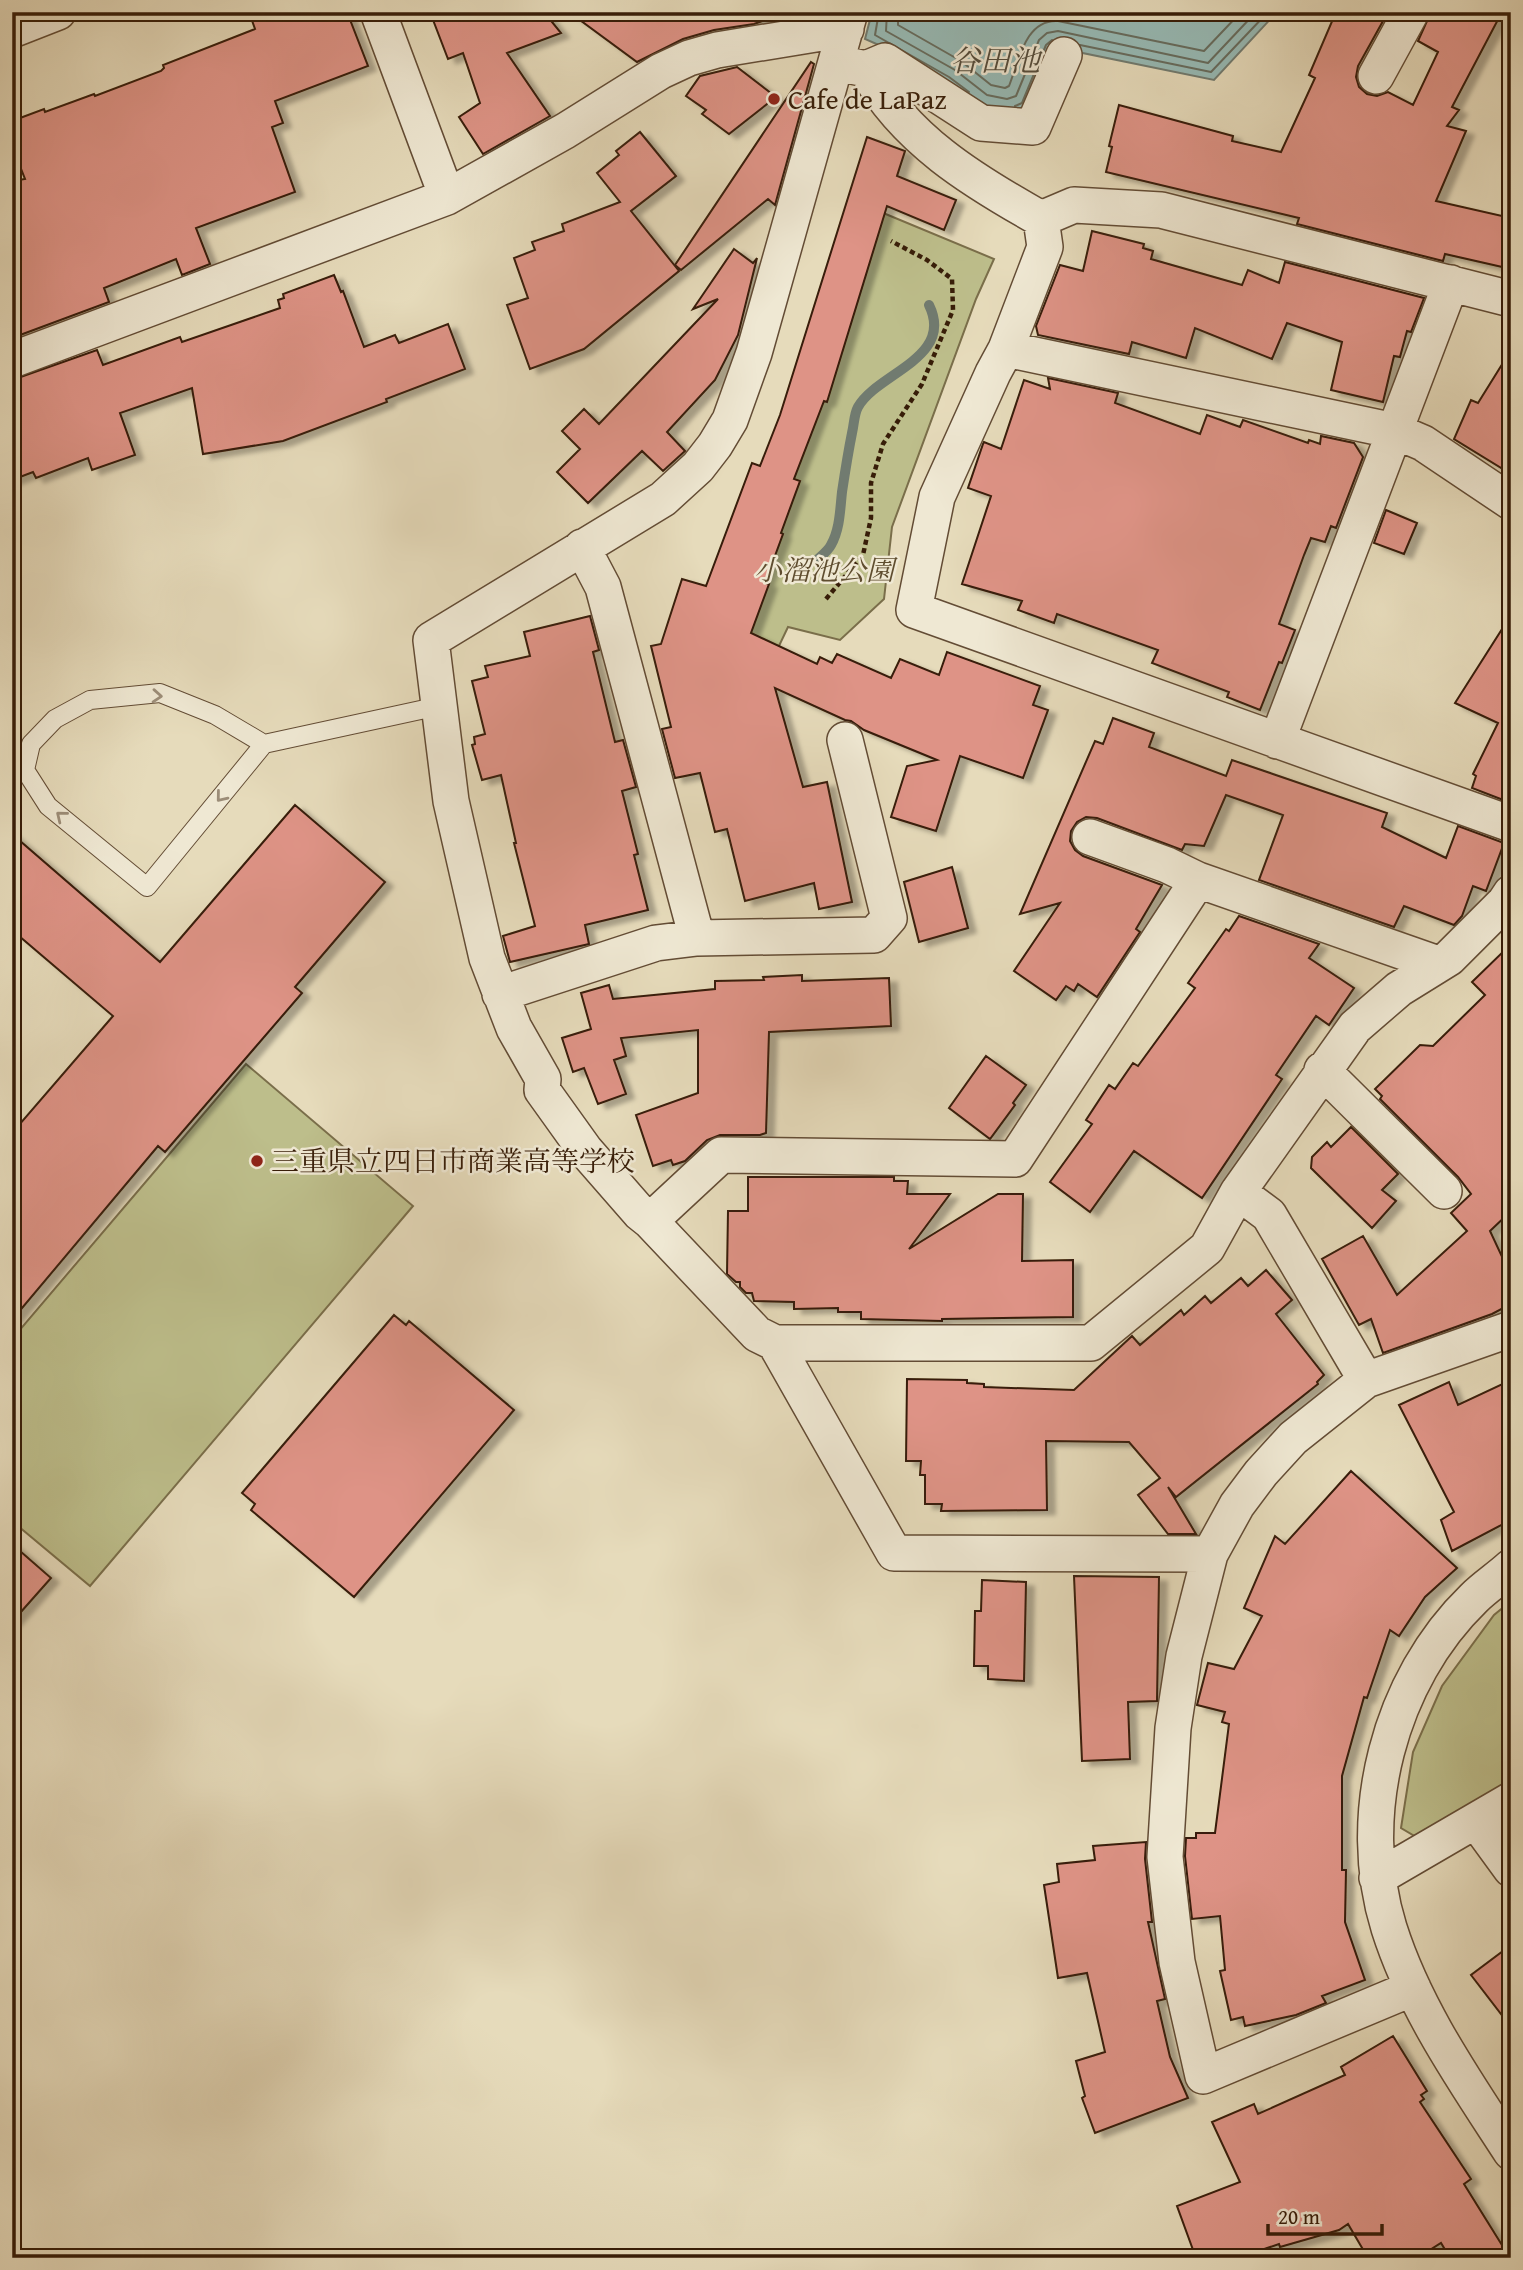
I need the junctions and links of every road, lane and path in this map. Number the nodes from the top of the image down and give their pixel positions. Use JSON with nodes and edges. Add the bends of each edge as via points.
{"nodes":[{"id":1,"x":58,"y":12,"type":"edge"},
{"id":2,"x":377,"y":12,"type":"edge"},
{"id":3,"x":1410,"y":12,"type":"edge"},
{"id":4,"x":848,"y":20,"type":"edge"},
{"id":5,"x":12,"y":30,"type":"edge"},
{"id":6,"x":1064,"y":55,"type":"dead end"},
{"id":7,"x":851,"y":66,"type":"junction"},
{"id":8,"x":1376,"y":76,"type":"dead end"},
{"id":9,"x":447,"y":197,"type":"junction"},
{"id":10,"x":1041,"y":219,"type":"junction"},
{"id":11,"x":891,"y":241,"type":"dead end"},
{"id":12,"x":1451,"y":283,"type":"junction"},
{"id":13,"x":1511,"y":299,"type":"edge"},
{"id":14,"x":1006,"y":349,"type":"junction"},
{"id":15,"x":12,"y":360,"type":"edge"},
{"id":16,"x":1395,"y":431,"type":"junction"},
{"id":17,"x":1511,"y":502,"type":"edge"},
{"id":18,"x":582,"y":547,"type":"junction"},
{"id":19,"x":826,"y":598,"type":"dead end"},
{"id":20,"x":439,"y":706,"type":"junction"},
{"id":21,"x":845,"y":740,"type":"dead end"},
{"id":22,"x":1277,"y":741,"type":"junction"},
{"id":23,"x":264,"y":744,"type":"junction"},
{"id":24,"x":1511,"y":824,"type":"edge"},
{"id":25,"x":1090,"y":837,"type":"dead end"},
{"id":26,"x":1198,"y":880,"type":"junction"},
{"id":27,"x":1504,"y":914,"type":"edge"},
{"id":28,"x":697,"y":938,"type":"junction"},
{"id":29,"x":1438,"y":964,"type":"junction"},
{"id":30,"x":500,"y":994,"type":"junction"},
{"id":31,"x":1322,"y":1070,"type":"junction"},
{"id":32,"x":1444,"y":1191,"type":"dead end"},
{"id":33,"x":1238,"y":1192,"type":"junction"},
{"id":34,"x":650,"y":1222,"type":"junction"},
{"id":35,"x":1509,"y":1333,"type":"edge"},
{"id":36,"x":775,"y":1343,"type":"junction"},
{"id":37,"x":1366,"y":1380,"type":"junction"},
{"id":38,"x":1210,"y":1554,"type":"junction"},
{"id":39,"x":1511,"y":1567,"type":"edge"},
{"id":40,"x":1511,"y":1800,"type":"edge"},
{"id":41,"x":1476,"y":1821,"type":"junction"},
{"id":42,"x":1511,"y":1869,"type":"edge"},
{"id":43,"x":1377,"y":1878,"type":"junction"},
{"id":44,"x":1413,"y":1988,"type":"junction"},
{"id":45,"x":1511,"y":2152,"type":"edge"}],
"edges":[{"from":1,"to":5,"type":"street"},
{"from":2,"to":9,"type":"street"},
{"from":3,"to":8,"type":"street"},
{"from":4,"to":7,"type":"street"},
{"from":4,"to":9,"type":"street","via":[[689,58]]},
{"from":6,"to":7,"type":"street","via":[[1033,127],[981,123],[885,61]]},
{"from":7,"to":10,"type":"street","via":[[895,114],[961,172]]},
{"from":7,"to":18,"type":"street","via":[[730,420],[683,482]]},
{"from":9,"to":15,"type":"street"},
{"from":10,"to":12,"type":"street","via":[[1074,205],[1161,210]]},
{"from":10,"to":14,"type":"street","via":[[1045,247]]},
{"from":11,"to":19,"type":"path","via":[[951,279],[953,310],[922,384],[883,444],[871,483],[871,518],[863,555]]},
{"from":12,"to":13,"type":"street"},
{"from":12,"to":16,"type":"street"},
{"from":14,"to":16,"type":"street"},
{"from":14,"to":22,"type":"street","via":[[937,497],[914,610]]},
{"from":16,"to":17,"type":"street","via":[[1423,443]]},
{"from":16,"to":22,"type":"street"},
{"from":18,"to":20,"type":"street","via":[[431,640]]},
{"from":18,"to":28,"type":"street","via":[[603,587]]},
{"from":20,"to":23,"type":"lane"},
{"from":20,"to":30,"type":"street","via":[[464,861]]},
{"from":21,"to":28,"type":"street","via":[[890,918],[874,935]]},
{"from":22,"to":24,"type":"street"},
{"from":23,"to":23,"type":"lane","one_way":true,"via":[[147,887],[48,806],[25,770],[31,744],[55,719],[90,700],[160,693],[215,715]]},
{"from":25,"to":26,"type":"street"},
{"from":26,"to":29,"type":"street"},
{"from":26,"to":34,"type":"street","via":[[1015,1159],[721,1156]]},
{"from":27,"to":29,"type":"street"},
{"from":28,"to":30,"type":"street","via":[[656,943]]},
{"from":29,"to":31,"type":"street","via":[[1399,989],[1355,1027]]},
{"from":30,"to":34,"type":"street","via":[[543,1079],[542,1090],[585,1150]]},
{"from":31,"to":32,"type":"street"},
{"from":31,"to":33,"type":"street"},
{"from":33,"to":36,"type":"street","via":[[1207,1248],[1091,1343]]},
{"from":33,"to":37,"type":"street","via":[[1269,1214]]},
{"from":34,"to":36,"type":"street","via":[[757,1334]]},
{"from":35,"to":37,"type":"street"},
{"from":36,"to":38,"type":"street","via":[[894,1553]]},
{"from":37,"to":38,"type":"street","via":[[1293,1438],[1261,1473]]},
{"from":38,"to":44,"type":"street","via":[[1184,1656],[1173,1728],[1165,1857],[1177,1962],[1203,2076]]},
{"from":39,"to":43,"type":"street","via":[[1447,1630],[1425,1662],[1392,1728],[1376,1825]]},
{"from":40,"to":41,"type":"street"},
{"from":41,"to":42,"type":"street"},
{"from":41,"to":43,"type":"street"},
{"from":43,"to":44,"type":"street","via":[[1389,1928]]},
{"from":44,"to":45,"type":"street","via":[[1438,2037]]}]}
